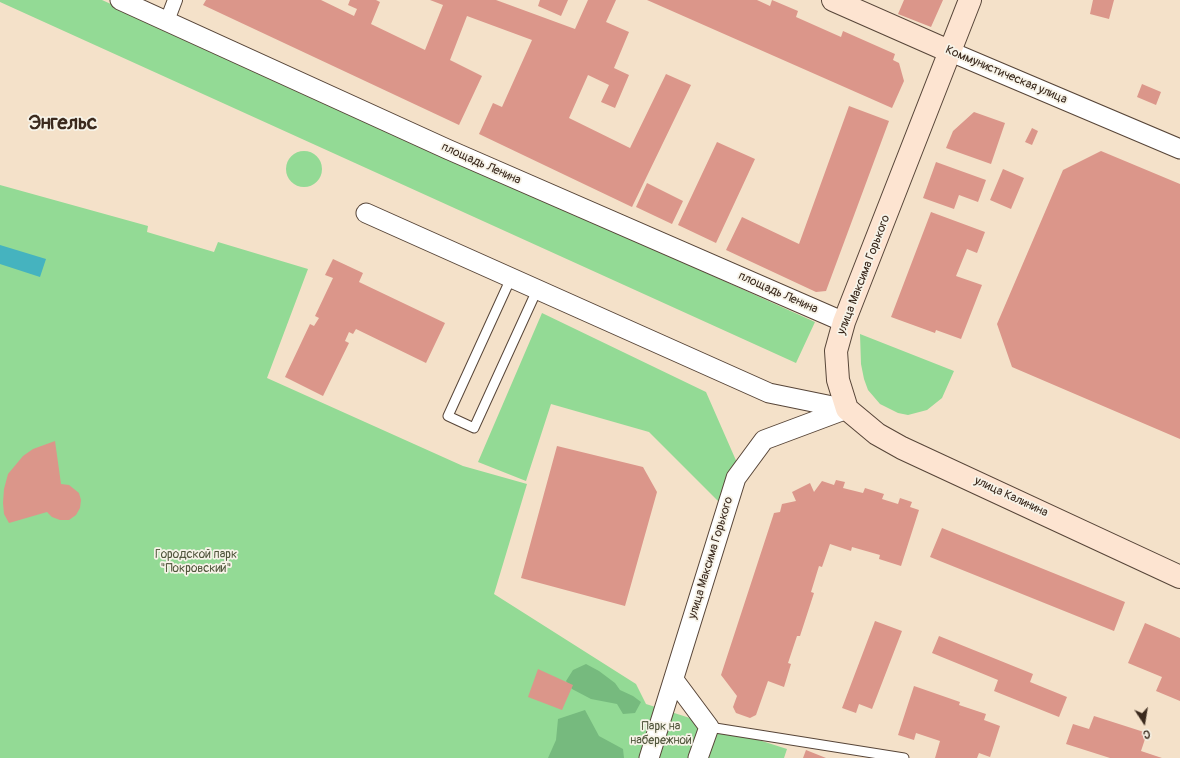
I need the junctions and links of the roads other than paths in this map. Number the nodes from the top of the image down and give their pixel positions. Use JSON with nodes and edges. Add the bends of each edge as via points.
{"nodes":[{"id":1,"x":120,"y":0,"type":"edge"},
{"id":2,"x":175,"y":0,"type":"edge"},
{"id":3,"x":834,"y":0,"type":"edge"},
{"id":4,"x":970,"y":0,"type":"edge"},
{"id":5,"x":167,"y":22,"type":"junction"},
{"id":6,"x":951,"y":52,"type":"junction"},
{"id":7,"x":1180,"y":149,"type":"edge"},
{"id":8,"x":366,"y":213,"type":"dead end"},
{"id":9,"x":511,"y":278,"type":"junction"},
{"id":10,"x":537,"y":290,"type":"junction"},
{"id":11,"x":844,"y":322,"type":"junction"},
{"id":12,"x":847,"y":409,"type":"junction"},
{"id":13,"x":1180,"y":577,"type":"edge"},
{"id":14,"x":674,"y":680,"type":"junction"},
{"id":15,"x":709,"y":727,"type":"junction"},
{"id":16,"x":649,"y":758,"type":"edge"},
{"id":17,"x":698,"y":758,"type":"edge"},
{"id":18,"x":904,"y":758,"type":"edge"}],
"edges":[{"from":1,"to":5,"type":"street","name":"площадь Ленина"},
{"from":2,"to":5,"type":"street"},
{"from":3,"to":6,"type":"main road","name":"Коммунистическая улица"},
{"from":4,"to":6,"type":"main road","name":"улица Максима Горького"},
{"from":5,"to":11,"type":"street","name":"площадь Ленина","via":[[454,152]]},
{"from":6,"to":7,"type":"street","name":"Коммунистическая улица"},
{"from":6,"to":11,"type":"main road","name":"улица Максима Горького"},
{"from":8,"to":9,"type":"street"},
{"from":9,"to":10,"type":"street"},
{"from":9,"to":10,"type":"lane","via":[[448,416],[474,428]]},
{"from":10,"to":12,"type":"street","via":[[770,393]]},
{"from":11,"to":12,"type":"main road","name":"улица Максима Горького","via":[[836,351],[838,380]]},
{"from":12,"to":13,"type":"main road","name":"улица Калинина","via":[[877,434],[902,448]]},
{"from":12,"to":14,"type":"street","name":"улица Максима Горького","via":[[764,440],[736,478]]},
{"from":14,"to":15,"type":"street"},
{"from":14,"to":16,"type":"street","name":"улица Максима Горького"},
{"from":15,"to":17,"type":"street"},
{"from":15,"to":18,"type":"lane"}]}
